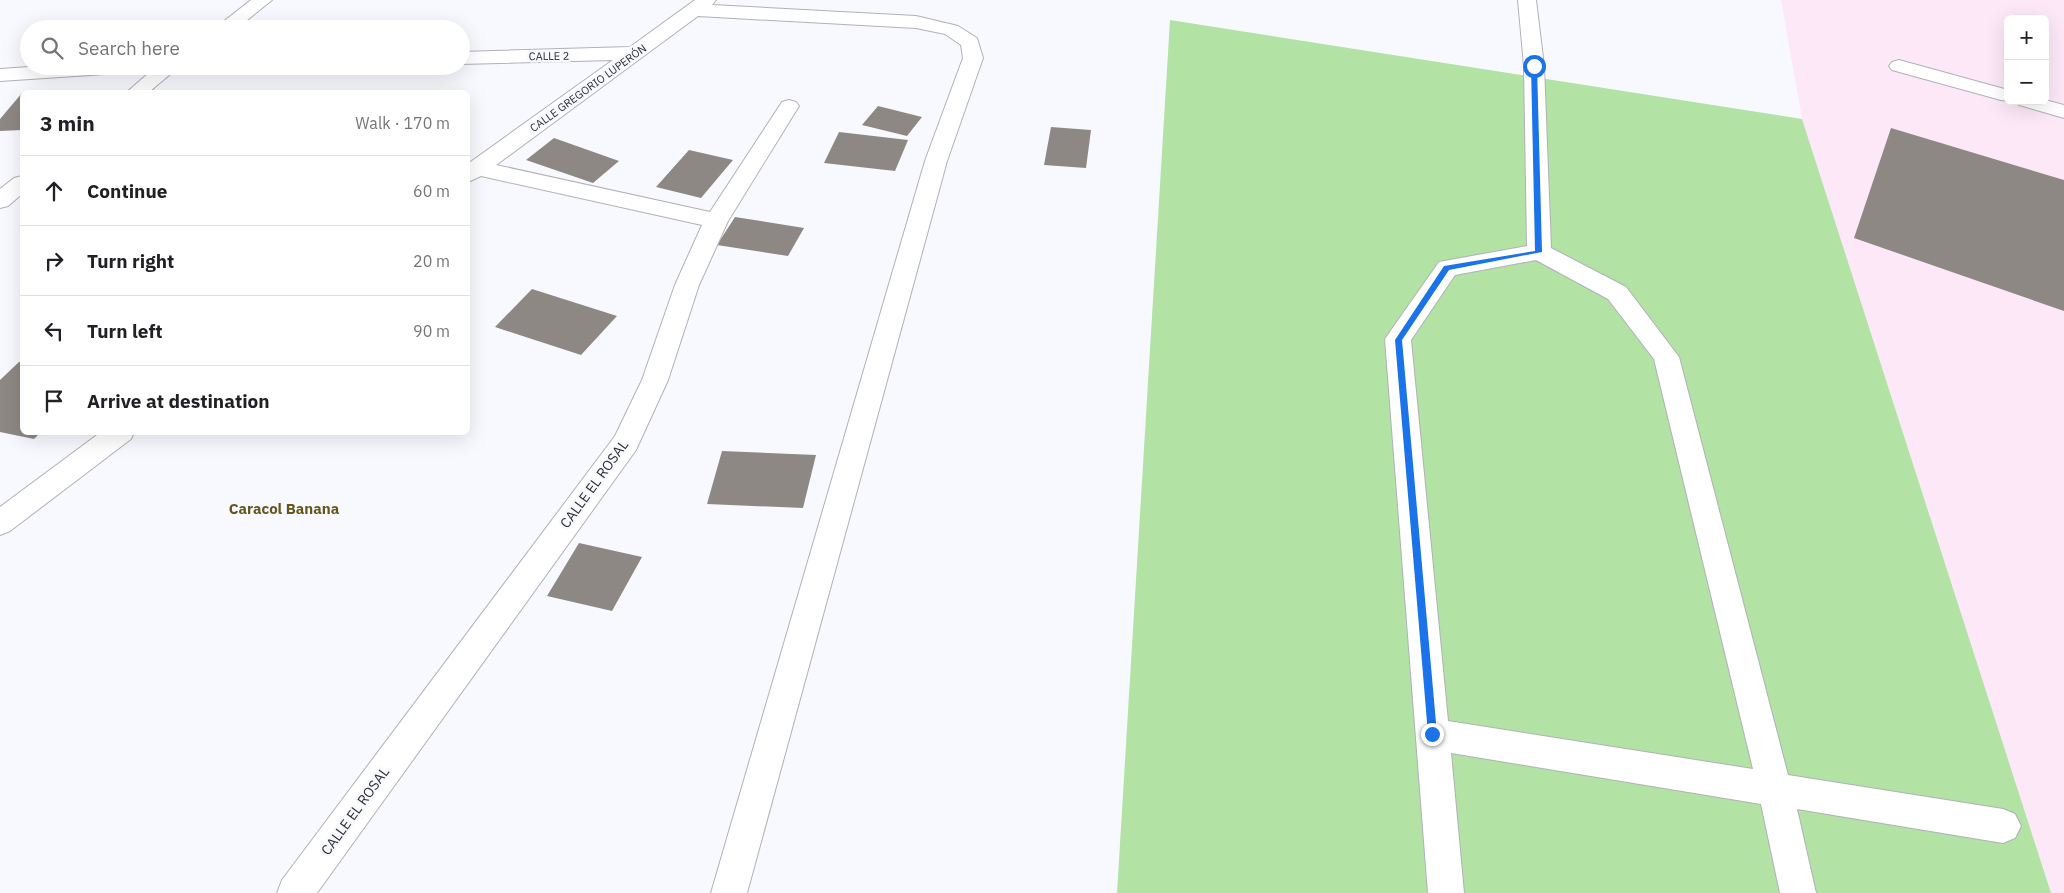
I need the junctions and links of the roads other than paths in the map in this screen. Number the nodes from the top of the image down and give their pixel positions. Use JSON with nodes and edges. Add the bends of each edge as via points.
{"nodes":[{"id":1,"x":263,"y":0,"type":"edge"},
{"id":2,"x":1527,"y":0,"type":"edge"},
{"id":3,"x":700,"y":5,"type":"edge"},
{"id":4,"x":235,"y":20,"type":"edge"},
{"id":5,"x":636,"y":53,"type":"junction"},
{"id":6,"x":470,"y":58,"type":"edge"},
{"id":7,"x":1899,"y":66,"type":"dead end"},
{"id":8,"x":20,"y":74,"type":"edge"},
{"id":9,"x":0,"y":75,"type":"edge"},
{"id":10,"x":159,"y":75,"type":"edge"},
{"id":11,"x":140,"y":90,"type":"edge"},
{"id":12,"x":2004,"y":95,"type":"edge"},
{"id":13,"x":2040,"y":105,"type":"edge"},
{"id":14,"x":788,"y":106,"type":"dead end"},
{"id":15,"x":2064,"y":112,"type":"edge"},
{"id":16,"x":472,"y":171,"type":"edge"},
{"id":17,"x":20,"y":185,"type":"edge"},
{"id":18,"x":0,"y":201,"type":"edge"},
{"id":19,"x":716,"y":221,"type":"junction"},
{"id":20,"x":1538,"y":252,"type":"junction"},
{"id":21,"x":117,"y":435,"type":"edge"},
{"id":22,"x":0,"y":523,"type":"edge"},
{"id":23,"x":1432,"y":734,"type":"junction"},
{"id":24,"x":1775,"y":790,"type":"junction"},
{"id":25,"x":2003,"y":826,"type":"dead end"},
{"id":26,"x":295,"y":893,"type":"edge"},
{"id":27,"x":729,"y":893,"type":"edge"},
{"id":28,"x":1446,"y":893,"type":"edge"},
{"id":29,"x":1798,"y":893,"type":"edge"}],
"edges":[{"from":1,"to":4,"type":"street"},
{"from":2,"to":20,"type":"street","via":[[1534,66]]},
{"from":3,"to":5,"type":"street","name":"CALLE GREGORIO LUPERÓN"},
{"from":3,"to":27,"type":"street","via":[[916,22],[952,30],[970,42],[973,58],[936,161]]},
{"from":5,"to":6,"type":"street","name":"CALLE 2"},
{"from":5,"to":16,"type":"street","name":"CALLE GREGORIO LUPERÓN"},
{"from":7,"to":12,"type":"street"},
{"from":8,"to":9,"type":"street"},
{"from":10,"to":11,"type":"street"},
{"from":13,"to":15,"type":"street"},
{"from":14,"to":19,"type":"street","name":"CALLE EL ROSAL"},
{"from":16,"to":19,"type":"street"},
{"from":17,"to":18,"type":"street"},
{"from":19,"to":26,"type":"street","name":"CALLE EL ROSAL","via":[[687,285],[654,380],[626,442]]},
{"from":20,"to":23,"type":"street","via":[[1447,268],[1398,340]]},
{"from":20,"to":24,"type":"street","via":[[1617,293],[1666,357]]},
{"from":21,"to":22,"type":"street"},
{"from":23,"to":24,"type":"street"},
{"from":23,"to":28,"type":"street"},
{"from":24,"to":25,"type":"street"},
{"from":24,"to":29,"type":"street"}]}
